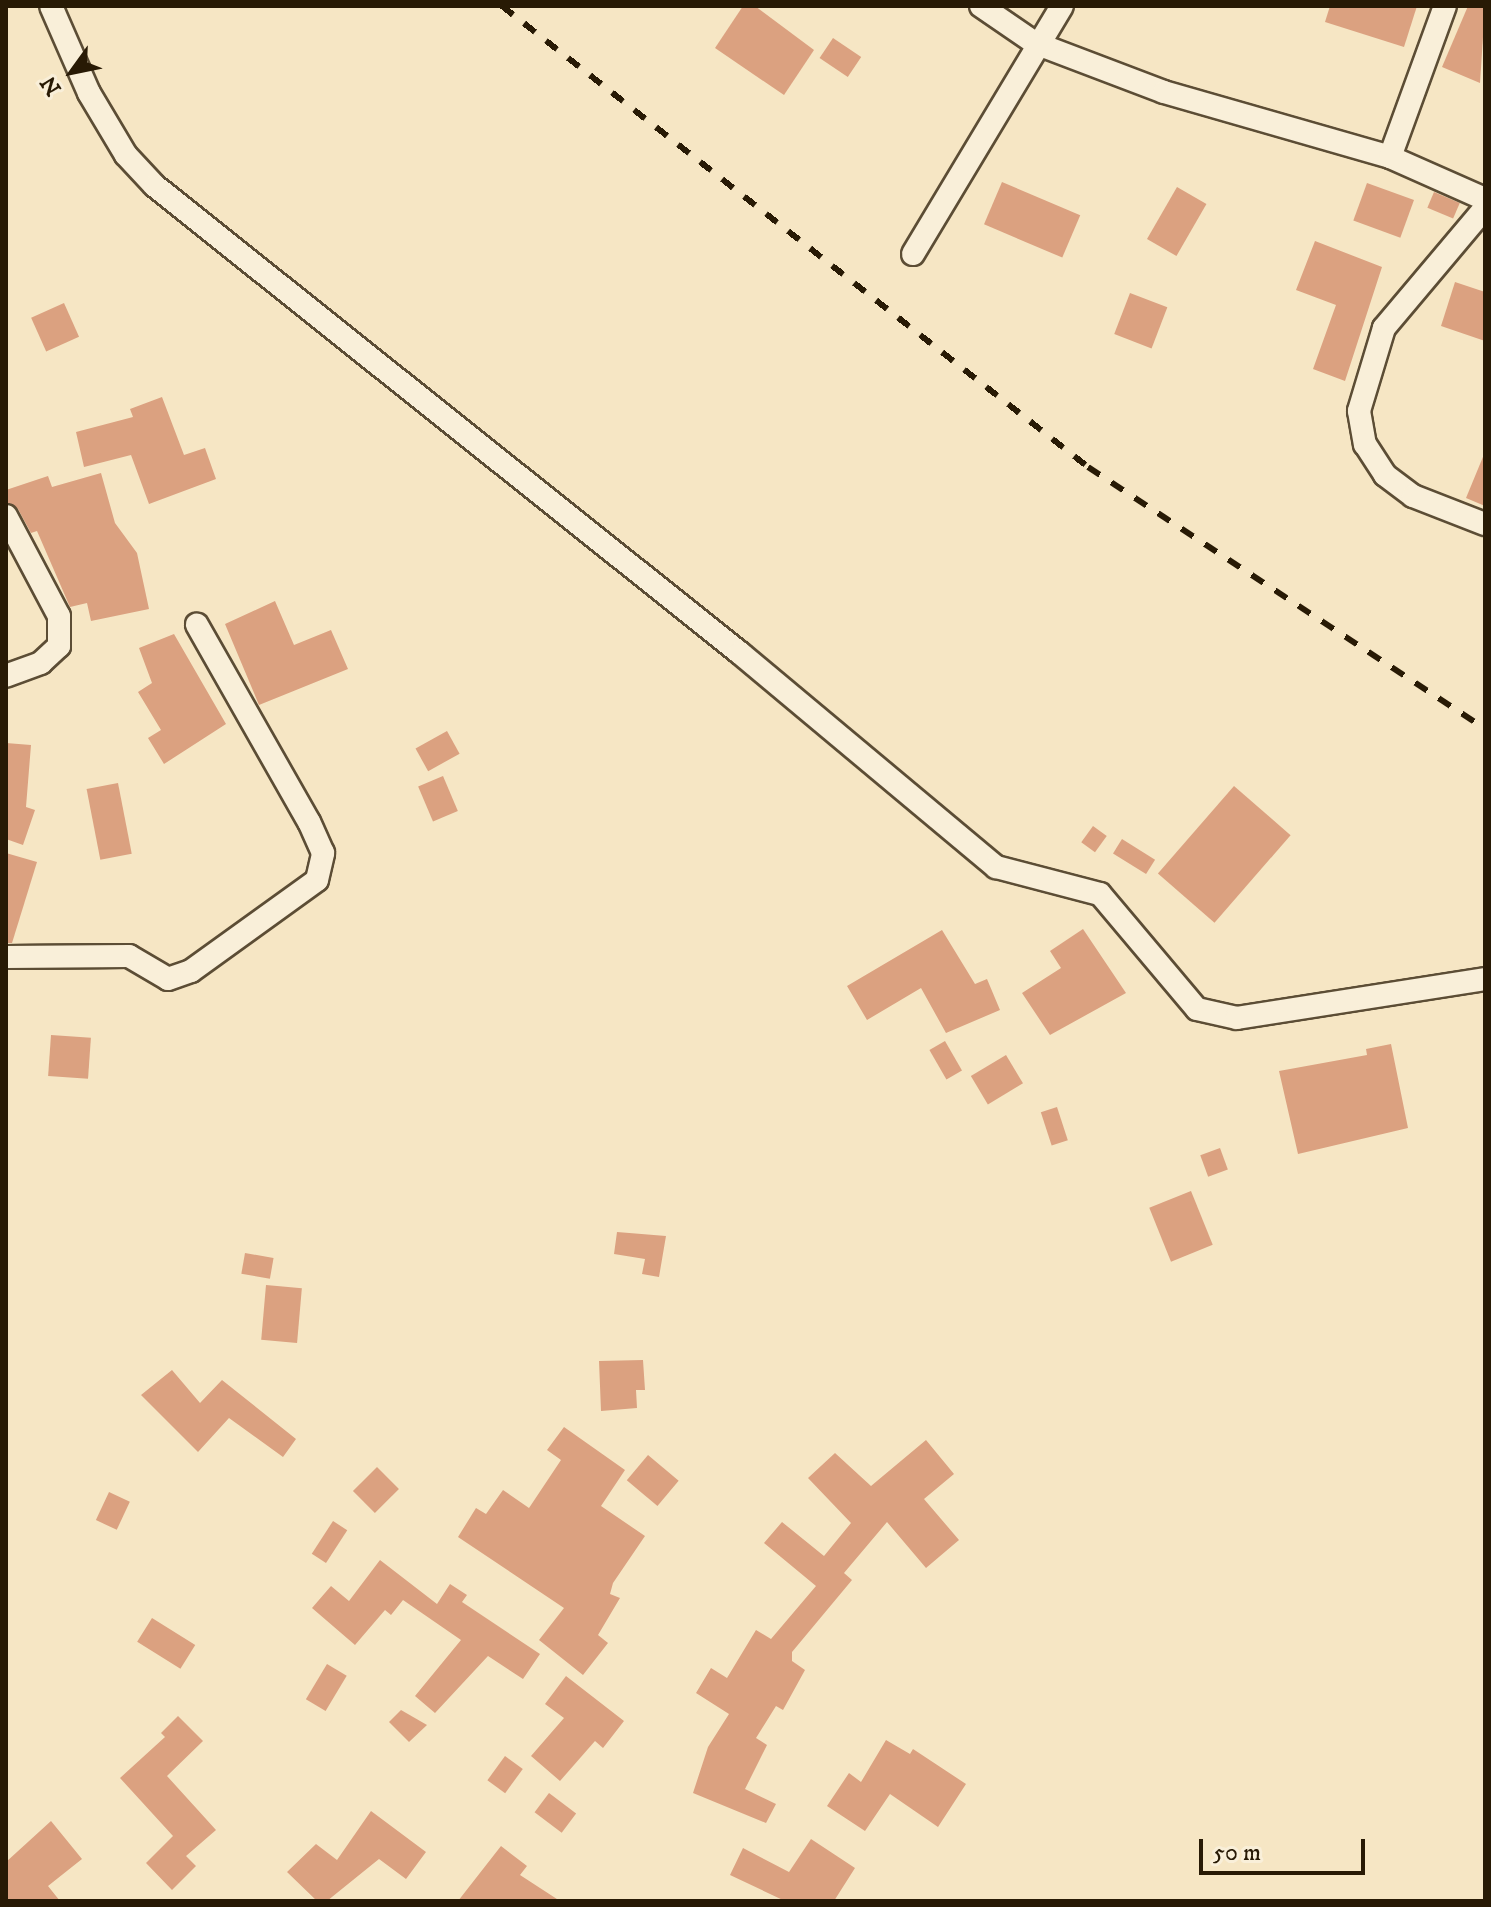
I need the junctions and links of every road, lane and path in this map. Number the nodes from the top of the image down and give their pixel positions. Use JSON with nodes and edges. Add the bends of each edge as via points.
{"nodes":[{"id":1,"x":51,"y":6,"type":"edge"},
{"id":2,"x":981,"y":6,"type":"edge"},
{"id":3,"x":1062,"y":6,"type":"edge"},
{"id":4,"x":1445,"y":6,"type":"edge"},
{"id":5,"x":1035,"y":43,"type":"junction"},
{"id":6,"x":1390,"y":157,"type":"junction"},
{"id":7,"x":1485,"y":199,"type":"edge"},
{"id":8,"x":1485,"y":208,"type":"edge"},
{"id":9,"x":913,"y":254,"type":"dead end"},
{"id":10,"x":6,"y":516,"type":"edge"},
{"id":11,"x":1485,"y":524,"type":"edge"},
{"id":12,"x":197,"y":625,"type":"dead end"},
{"id":13,"x":6,"y":676,"type":"edge"},
{"id":14,"x":6,"y":957,"type":"edge"},
{"id":15,"x":1485,"y":979,"type":"edge"}],
"edges":[{"from":1,"to":15,"type":"street","via":[[89,93],[126,155],[155,186],[740,653],[996,867],[1100,894],[1167,981],[1197,1009],[1237,1018]]},
{"from":2,"to":5,"type":"street"},
{"from":3,"to":5,"type":"street"},
{"from":4,"to":6,"type":"street"},
{"from":5,"to":6,"type":"street","via":[[1164,92]]},
{"from":5,"to":9,"type":"street"},
{"from":6,"to":7,"type":"street"},
{"from":8,"to":11,"type":"street","via":[[1384,328],[1359,411],[1365,444],[1385,475],[1413,496]]},
{"from":10,"to":13,"type":"street","via":[[59,616],[59,646],[41,663]]},
{"from":12,"to":14,"type":"street","via":[[314,833],[323,853],[317,880],[191,971],[168,979],[129,956]]}]}
